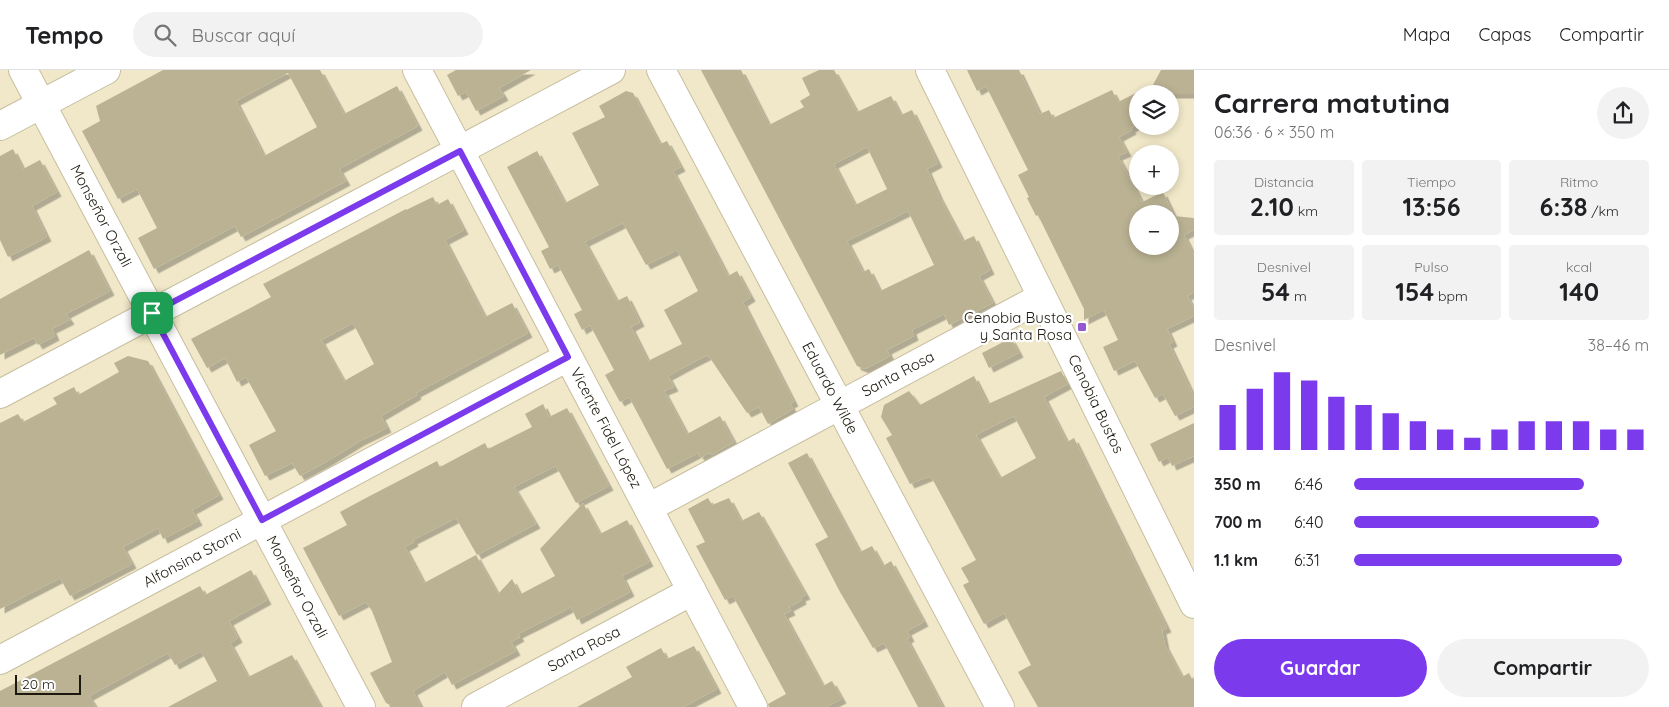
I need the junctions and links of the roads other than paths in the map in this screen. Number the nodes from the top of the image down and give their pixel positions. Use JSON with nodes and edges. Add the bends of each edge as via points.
{"nodes":[{"id":1,"x":24,"y":70,"type":"edge"},
{"id":2,"x":106,"y":70,"type":"edge"},
{"id":3,"x":417,"y":70,"type":"edge"},
{"id":4,"x":611,"y":70,"type":"edge"},
{"id":5,"x":661,"y":70,"type":"edge"},
{"id":6,"x":930,"y":70,"type":"edge"},
{"id":7,"x":42,"y":104,"type":"junction"},
{"id":8,"x":0,"y":126,"type":"edge"},
{"id":9,"x":460,"y":151,"type":"junction"},
{"id":10,"x":1042,"y":297,"type":"junction"},
{"id":11,"x":152,"y":313,"type":"junction"},
{"id":12,"x":568,"y":357,"type":"junction"},
{"id":13,"x":0,"y":394,"type":"edge"},
{"id":14,"x":839,"y":406,"type":"junction"},
{"id":15,"x":648,"y":508,"type":"junction"},
{"id":16,"x":262,"y":520,"type":"junction"},
{"id":17,"x":692,"y":592,"type":"junction"},
{"id":18,"x":1194,"y":604,"type":"edge"},
{"id":19,"x":0,"y":660,"type":"edge"},
{"id":20,"x":360,"y":707,"type":"edge"},
{"id":21,"x":476,"y":707,"type":"edge"},
{"id":22,"x":753,"y":707,"type":"edge"},
{"id":23,"x":1000,"y":707,"type":"edge"}],
"edges":[{"from":1,"to":7,"type":"street","name":"Monseñor Orzali"},
{"from":2,"to":7,"type":"street"},
{"from":3,"to":9,"type":"street","name":"Vicente Fidel López"},
{"from":4,"to":9,"type":"street"},
{"from":5,"to":14,"type":"street","name":"Eduardo Wilde"},
{"from":6,"to":10,"type":"street","name":"Cenobia Bustos"},
{"from":7,"to":8,"type":"street"},
{"from":7,"to":11,"type":"street","name":"Monseñor Orzali"},
{"from":9,"to":11,"type":"street"},
{"from":9,"to":12,"type":"street","name":"Vicente Fidel López"},
{"from":10,"to":14,"type":"street","name":"Santa Rosa"},
{"from":10,"to":18,"type":"street","name":"Cenobia Bustos"},
{"from":11,"to":13,"type":"street"},
{"from":11,"to":16,"type":"street","name":"Monseñor Orzali"},
{"from":12,"to":15,"type":"street","name":"Vicente Fidel López"},
{"from":12,"to":16,"type":"street","name":"Alfonsina Storni"},
{"from":14,"to":15,"type":"street","name":"Santa Rosa"},
{"from":14,"to":23,"type":"street","name":"Eduardo Wilde"},
{"from":15,"to":17,"type":"street","name":"Vicente Fidel López"},
{"from":16,"to":19,"type":"street","name":"Alfonsina Storni"},
{"from":16,"to":20,"type":"street","name":"Monseñor Orzali"},
{"from":17,"to":21,"type":"street","name":"Santa Rosa"},
{"from":17,"to":22,"type":"street","name":"Vicente Fidel López"}]}
